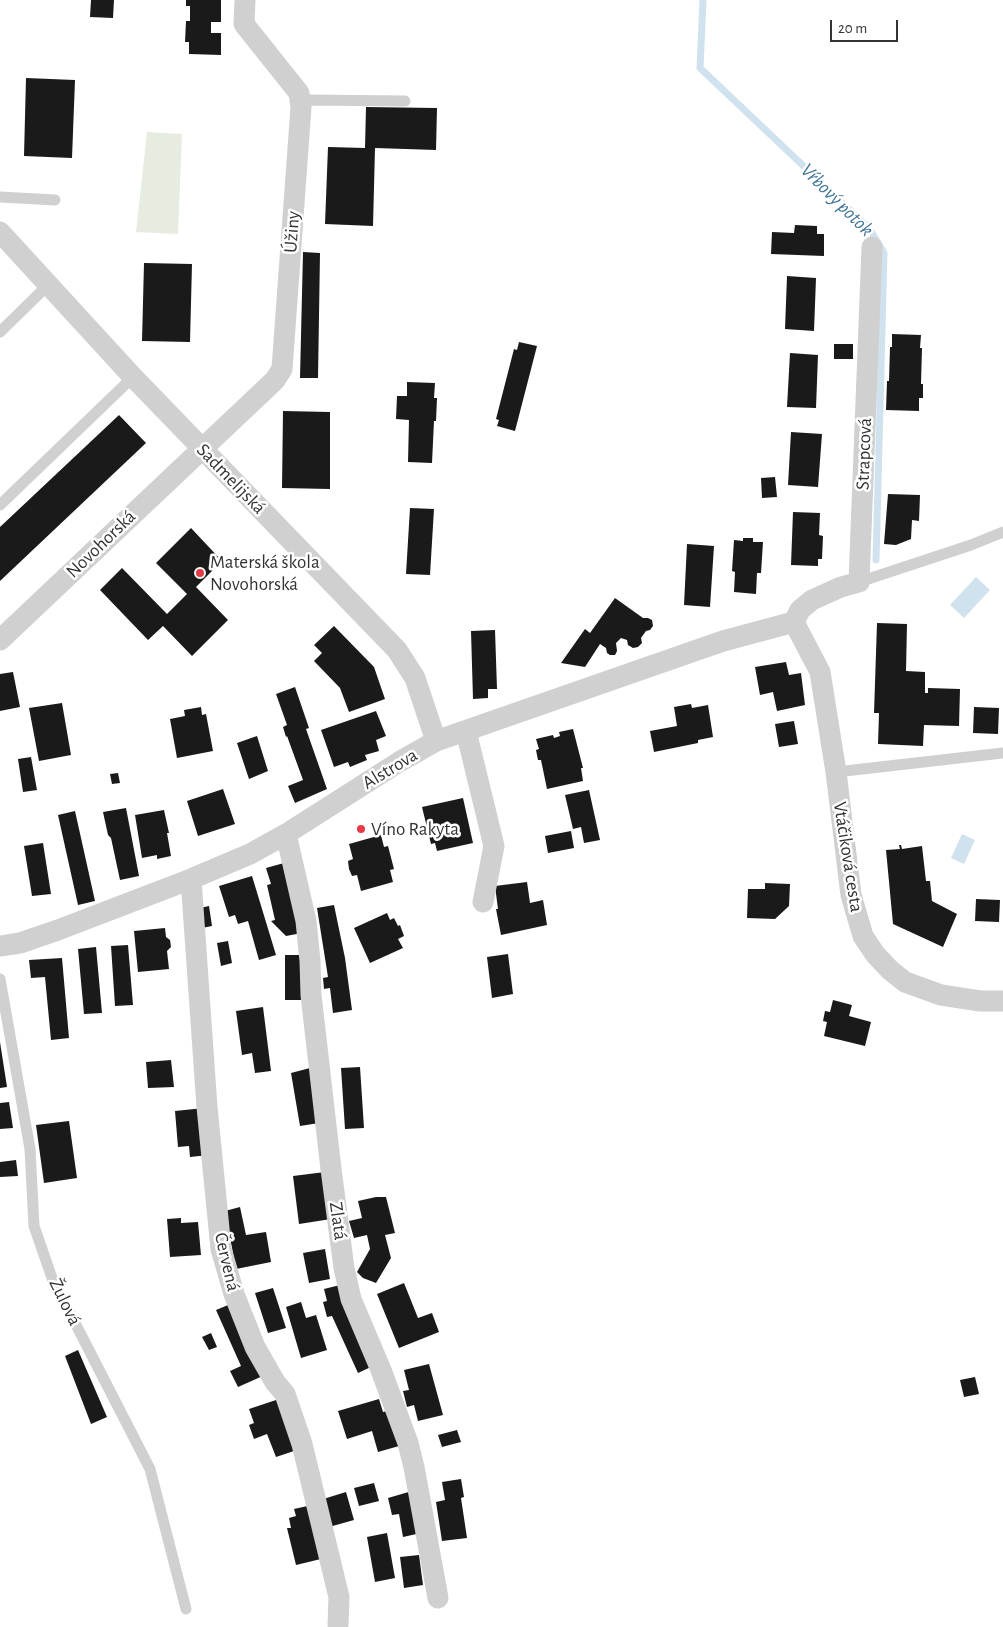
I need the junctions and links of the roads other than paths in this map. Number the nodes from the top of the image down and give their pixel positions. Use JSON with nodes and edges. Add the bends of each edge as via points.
{"nodes":[{"id":1,"x":245,"y":0,"type":"edge"},
{"id":2,"x":405,"y":101,"type":"dead end"},
{"id":3,"x":301,"y":107,"type":"junction"},
{"id":4,"x":0,"y":197,"type":"edge"},
{"id":5,"x":55,"y":200,"type":"dead end"},
{"id":6,"x":0,"y":232,"type":"edge"},
{"id":7,"x":872,"y":247,"type":"dead end"},
{"id":8,"x":48,"y":285,"type":"junction"},
{"id":9,"x":0,"y":332,"type":"edge"},
{"id":10,"x":133,"y":377,"type":"junction"},
{"id":11,"x":201,"y":449,"type":"junction"},
{"id":12,"x":0,"y":505,"type":"edge"},
{"id":13,"x":1003,"y":532,"type":"edge"},
{"id":14,"x":859,"y":582,"type":"junction"},
{"id":15,"x":794,"y":622,"type":"junction"},
{"id":16,"x":0,"y":640,"type":"edge"},
{"id":17,"x":466,"y":731,"type":"junction"},
{"id":18,"x":436,"y":741,"type":"junction"},
{"id":19,"x":1003,"y":753,"type":"edge"},
{"id":20,"x":836,"y":772,"type":"junction"},
{"id":21,"x":286,"y":834,"type":"junction"},
{"id":22,"x":191,"y":879,"type":"junction"},
{"id":23,"x":483,"y":902,"type":"dead end"},
{"id":24,"x":0,"y":946,"type":"edge"},
{"id":25,"x":0,"y":979,"type":"edge"},
{"id":26,"x":1003,"y":1002,"type":"edge"},
{"id":27,"x":438,"y":1598,"type":"dead end"},
{"id":28,"x":186,"y":1609,"type":"dead end"},
{"id":29,"x":338,"y":1625,"type":"dead end"}],
"edges":[{"from":1,"to":3,"type":"street","name":"Úžiny","via":[[244,24],[299,93]]},
{"from":2,"to":3,"type":"lane","via":[[309,100]]},
{"from":3,"to":11,"type":"street","name":"Úžiny","via":[[283,366],[275,380]]},
{"from":4,"to":5,"type":"lane"},
{"from":6,"to":8,"type":"street","name":"Sadmelijská"},
{"from":7,"to":14,"type":"street","name":"Strapcová"},
{"from":8,"to":9,"type":"lane"},
{"from":8,"to":10,"type":"street","name":"Sadmelijská"},
{"from":10,"to":11,"type":"street","name":"Sadmelijská"},
{"from":10,"to":12,"type":"lane"},
{"from":11,"to":16,"type":"street","name":"Novohorská"},
{"from":11,"to":18,"type":"street","name":"Sadmelijská","via":[[397,650],[415,678]]},
{"from":13,"to":14,"type":"lane"},
{"from":14,"to":15,"type":"street","via":[[812,600],[800,610]]},
{"from":15,"to":17,"type":"street","name":"Alstrova","via":[[723,641]]},
{"from":15,"to":20,"type":"street","name":"Vtáčiková cesta","via":[[820,672]]},
{"from":17,"to":18,"type":"street","name":"Alstrova"},
{"from":17,"to":23,"type":"street","via":[[494,846]]},
{"from":18,"to":21,"type":"street","name":"Alstrova"},
{"from":19,"to":20,"type":"lane"},
{"from":20,"to":26,"type":"street","name":"Vtáčiková cesta","via":[[851,895],[863,936],[875,954],[905,982],[926,991],[956,998]]},
{"from":21,"to":22,"type":"street","name":"Alstrova","via":[[250,854]]},
{"from":21,"to":27,"type":"street","name":"Zlatá","via":[[306,921],[332,1179],[348,1284],[408,1443]]},
{"from":22,"to":24,"type":"street","name":"Alstrova","via":[[58,930]]},
{"from":22,"to":29,"type":"street","name":"Červená","via":[[221,1249],[255,1347],[285,1394],[302,1444],[339,1598]]},
{"from":25,"to":28,"type":"lane","name":"Žulová","via":[[30,1149],[34,1226],[52,1278],[150,1470]]}]}
